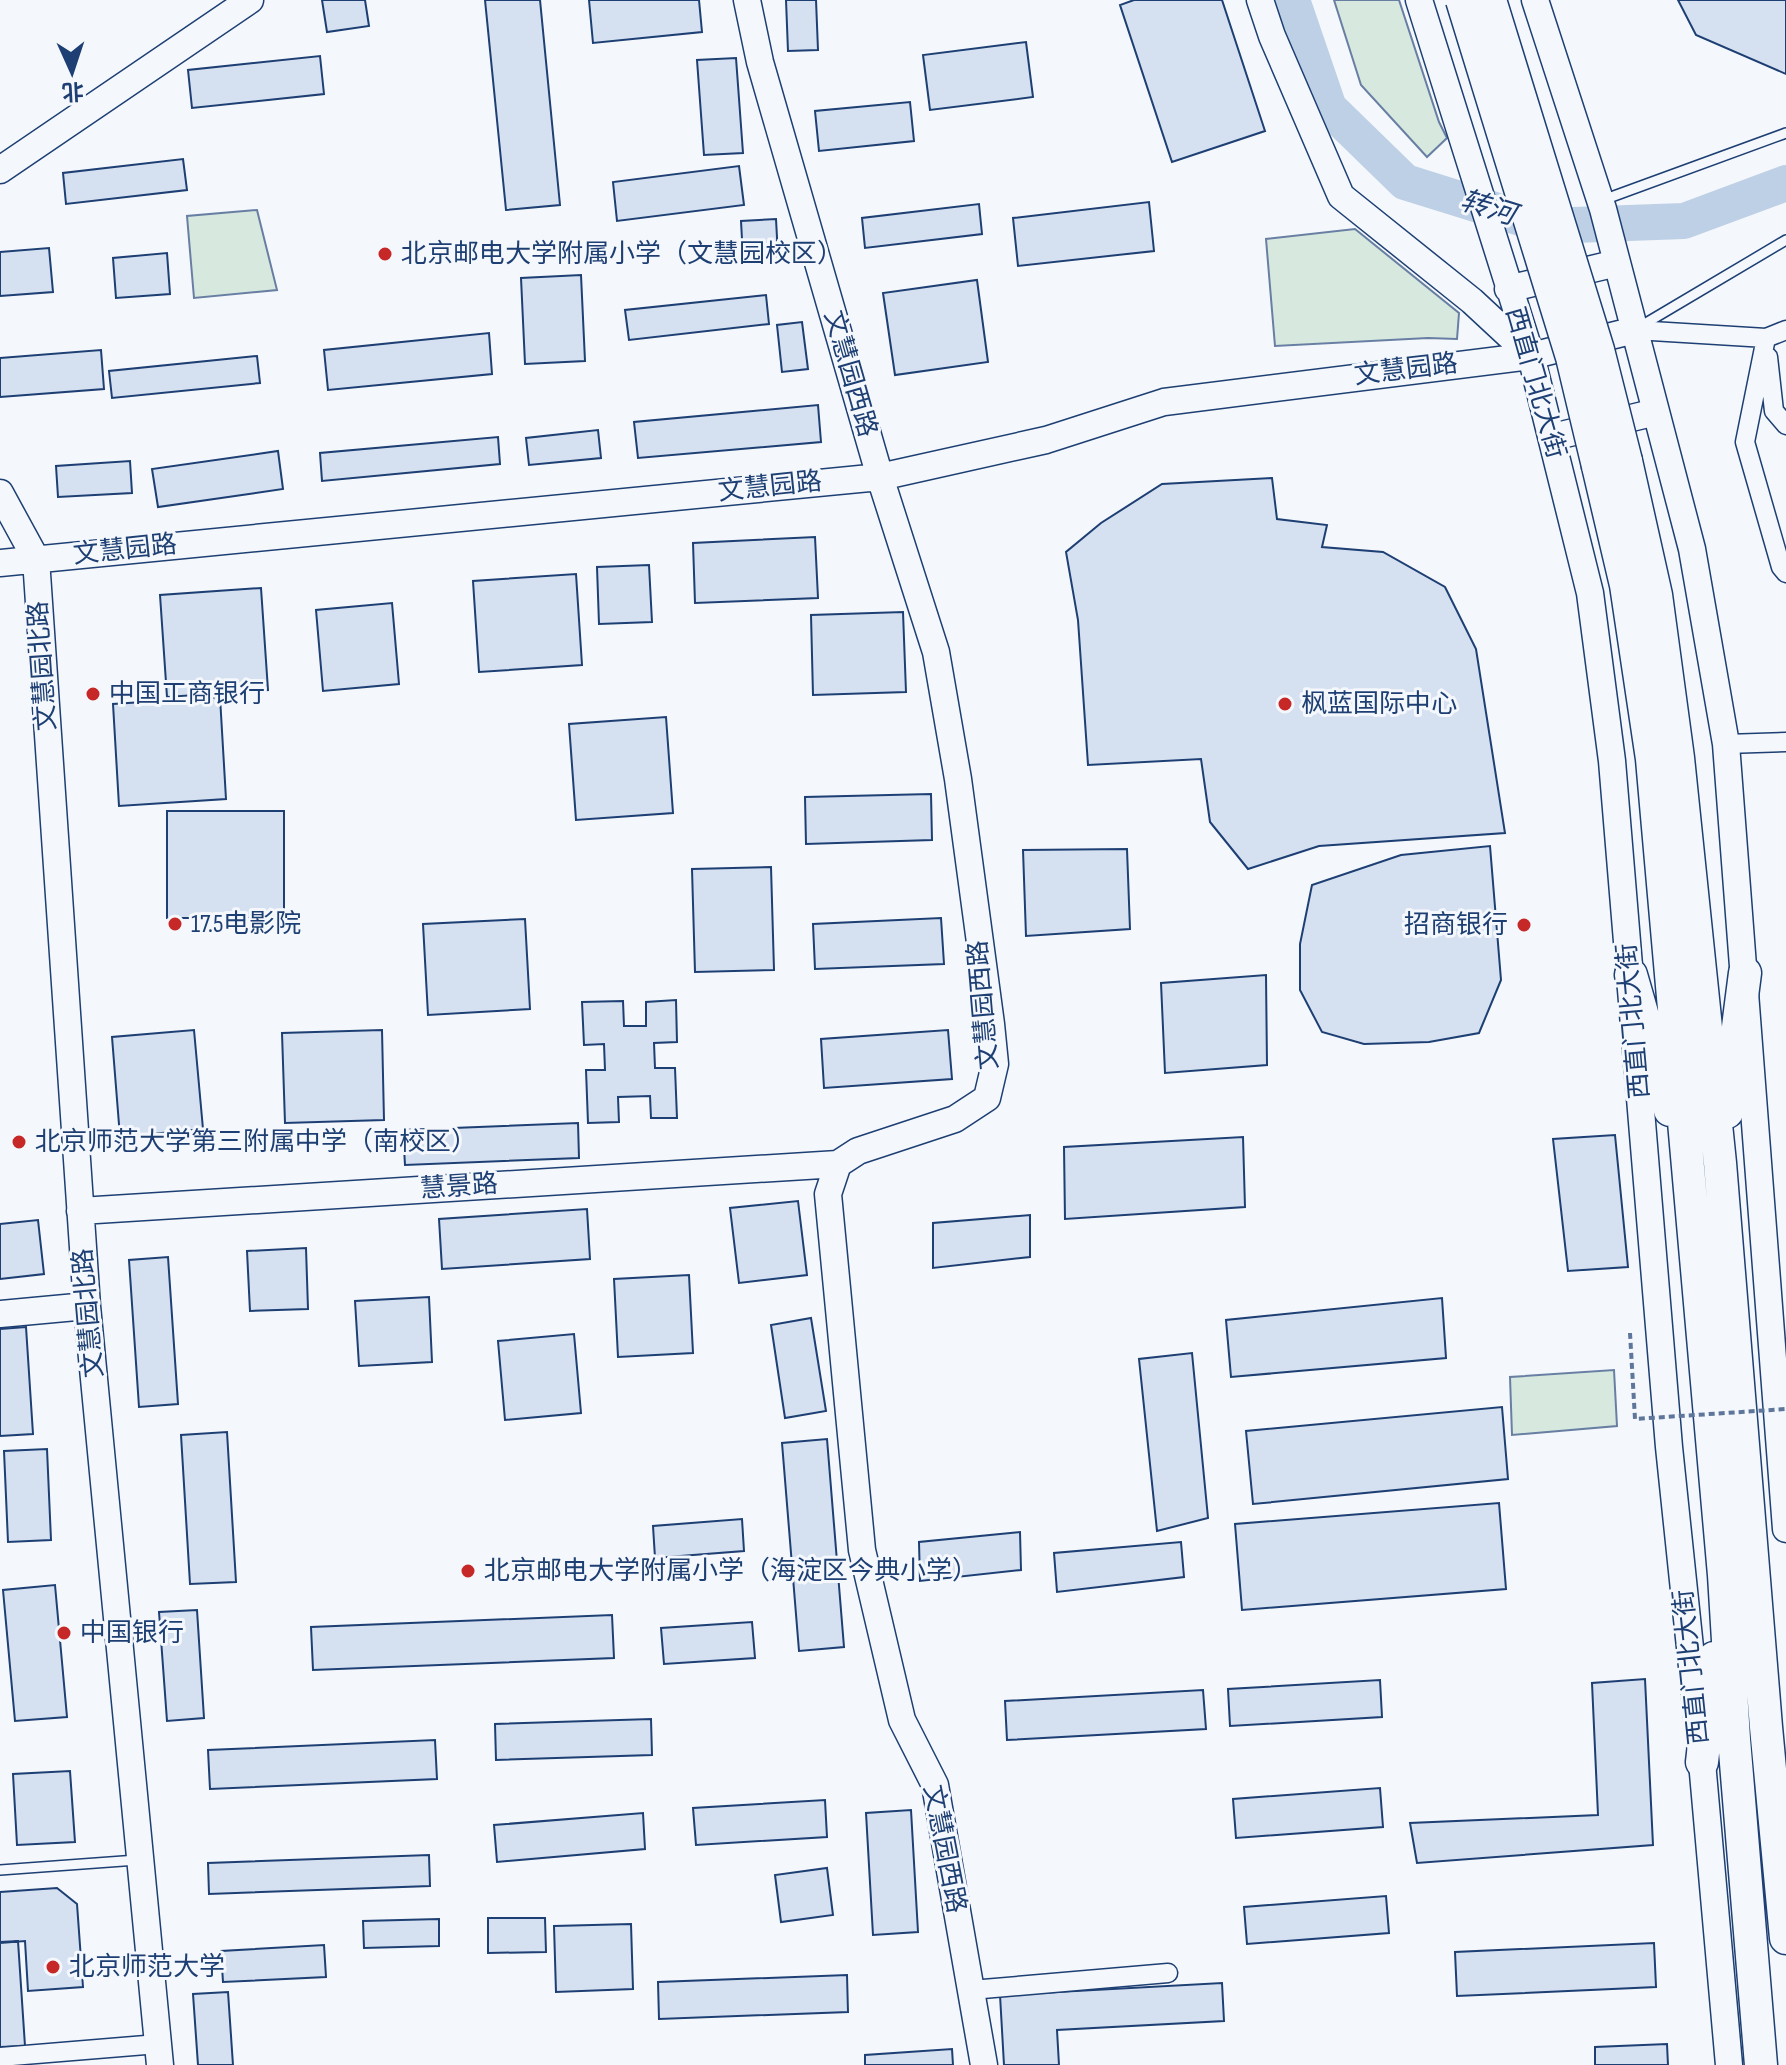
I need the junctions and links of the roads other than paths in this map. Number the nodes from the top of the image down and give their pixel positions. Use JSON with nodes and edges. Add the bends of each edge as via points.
{"nodes":[{"id":1,"x":250,"y":0,"type":"edge"},
{"id":2,"x":747,"y":0,"type":"edge"},
{"id":3,"x":1260,"y":0,"type":"edge"},
{"id":4,"x":1419,"y":0,"type":"edge"},
{"id":5,"x":1462,"y":0,"type":"edge"},
{"id":6,"x":1490,"y":0,"type":"edge"},
{"id":7,"x":1535,"y":0,"type":"edge"},
{"id":8,"x":1786,"y":133,"type":"edge"},
{"id":9,"x":0,"y":170,"type":"edge"},
{"id":10,"x":1602,"y":205,"type":"junction"},
{"id":11,"x":1786,"y":240,"type":"edge"},
{"id":12,"x":1618,"y":268,"type":"junction"},
{"id":13,"x":1505,"y":280,"type":"junction"},
{"id":14,"x":1635,"y":330,"type":"junction"},
{"id":15,"x":1786,"y":330,"type":"edge"},
{"id":16,"x":1766,"y":338,"type":"junction"},
{"id":17,"x":1531,"y":356,"type":"junction"},
{"id":18,"x":1656,"y":412,"type":"junction"},
{"id":19,"x":1786,"y":425,"type":"edge"},
{"id":20,"x":1553,"y":437,"type":"junction"},
{"id":21,"x":1612,"y":464,"type":"junction"},
{"id":22,"x":880,"y":477,"type":"junction"},
{"id":23,"x":0,"y":493,"type":"edge"},
{"id":24,"x":36,"y":559,"type":"junction"},
{"id":25,"x":0,"y":563,"type":"edge"},
{"id":26,"x":1786,"y":573,"type":"edge"},
{"id":27,"x":1786,"y":742,"type":"edge"},
{"id":28,"x":1726,"y":744,"type":"junction"},
{"id":29,"x":1745,"y":973,"type":"junction"},
{"id":30,"x":1631,"y":975,"type":"junction"},
{"id":31,"x":1720,"y":1163,"type":"junction"},
{"id":32,"x":838,"y":1164,"type":"junction"},
{"id":33,"x":1690,"y":1181,"type":"junction"},
{"id":34,"x":80,"y":1211,"type":"junction"},
{"id":35,"x":87,"y":1306,"type":"junction"},
{"id":36,"x":0,"y":1314,"type":"edge"},
{"id":37,"x":1786,"y":1529,"type":"edge"},
{"id":38,"x":1724,"y":1575,"type":"junction"},
{"id":39,"x":1756,"y":1577,"type":"junction"},
{"id":40,"x":1786,"y":1689,"type":"edge"},
{"id":41,"x":1702,"y":1762,"type":"junction"},
{"id":42,"x":140,"y":1860,"type":"junction"},
{"id":43,"x":0,"y":1870,"type":"edge"},
{"id":44,"x":1786,"y":1938,"type":"edge"},
{"id":45,"x":1168,"y":1973,"type":"dead end"},
{"id":46,"x":971,"y":1990,"type":"junction"},
{"id":47,"x":159,"y":2054,"type":"edge"},
{"id":48,"x":0,"y":2057,"type":"edge"},
{"id":49,"x":984,"y":2065,"type":"edge"},
{"id":50,"x":1729,"y":2065,"type":"edge"},
{"id":51,"x":1761,"y":2065,"type":"edge"}],
"edges":[{"from":1,"to":9,"type":"street"},
{"from":2,"to":22,"type":"street","name":"文慧园西路","via":[[760,62]]},
{"from":3,"to":17,"type":"street","via":[[1341,196],[1472,301]]},
{"from":4,"to":13,"type":"street","name":"西直门北大街"},
{"from":5,"to":21,"type":"highway","name":"西直门北大街","bridge":true,"via":[[1572,357]]},
{"from":6,"to":21,"type":"highway","name":"西直门北大街","bridge":true,"via":[[1598,350]]},
{"from":7,"to":10,"type":"street"},
{"from":8,"to":10,"type":"lane"},
{"from":10,"to":12,"type":"street"},
{"from":11,"to":14,"type":"lane"},
{"from":12,"to":13,"type":"street"},
{"from":12,"to":14,"type":"street"},
{"from":13,"to":17,"type":"street","name":"西直门北大街"},
{"from":14,"to":16,"type":"street"},
{"from":14,"to":17,"type":"street","name":"文慧园路"},
{"from":14,"to":18,"type":"street"},
{"from":15,"to":16,"type":"street"},
{"from":16,"to":19,"type":"street","via":[[1774,411]]},
{"from":16,"to":26,"type":"street","via":[[1745,442]]},
{"from":17,"to":20,"type":"street","name":"西直门北大街"},
{"from":17,"to":22,"type":"street","name":"文慧园路","via":[[1164,402],[1046,440]]},
{"from":18,"to":20,"type":"street"},
{"from":18,"to":28,"type":"street","via":[[1692,549]]},
{"from":20,"to":30,"type":"street","name":"西直门北大街","via":[[1590,593]]},
{"from":21,"to":31,"type":"highway","name":"西直门北大街","via":[[1656,595]]},
{"from":21,"to":33,"type":"highway","name":"西直门北大街","via":[[1652,759]]},
{"from":22,"to":24,"type":"street","name":"文慧园路"},
{"from":22,"to":32,"type":"street","name":"文慧园西路","via":[[936,652],[995,1064],[987,1098],[955,1119],[858,1151]]},
{"from":23,"to":24,"type":"street"},
{"from":24,"to":25,"type":"street","name":"文慧园路"},
{"from":24,"to":34,"type":"street","name":"文慧园北路"},
{"from":27,"to":28,"type":"street"},
{"from":28,"to":29,"type":"street"},
{"from":29,"to":31,"type":"highway"},
{"from":29,"to":37,"type":"street"},
{"from":30,"to":33,"type":"highway"},
{"from":30,"to":41,"type":"street","name":"西直门北大街","via":[[1669,1447]]},
{"from":31,"to":39,"type":"highway","name":"西直门北大街"},
{"from":32,"to":34,"type":"street","name":"慧景路"},
{"from":32,"to":46,"type":"street","name":"文慧园西路","via":[[828,1194],[862,1550],[902,1720],[935,1785]]},
{"from":33,"to":38,"type":"highway","name":"西直门北大街"},
{"from":34,"to":35,"type":"street","name":"文慧园北路"},
{"from":35,"to":36,"type":"street"},
{"from":35,"to":42,"type":"street","name":"文慧园北路"},
{"from":38,"to":41,"type":"highway"},
{"from":38,"to":51,"type":"highway","name":"西直门北大街"},
{"from":39,"to":40,"type":"highway"},
{"from":39,"to":44,"type":"highway","name":"西直门北大街"},
{"from":41,"to":50,"type":"street","name":"西直门北大街"},
{"from":42,"to":43,"type":"lane"},
{"from":42,"to":47,"type":"street","name":"文慧园北路"},
{"from":45,"to":46,"type":"street"},
{"from":46,"to":49,"type":"street","name":"文慧园西路"},
{"from":47,"to":48,"type":"street"}]}
